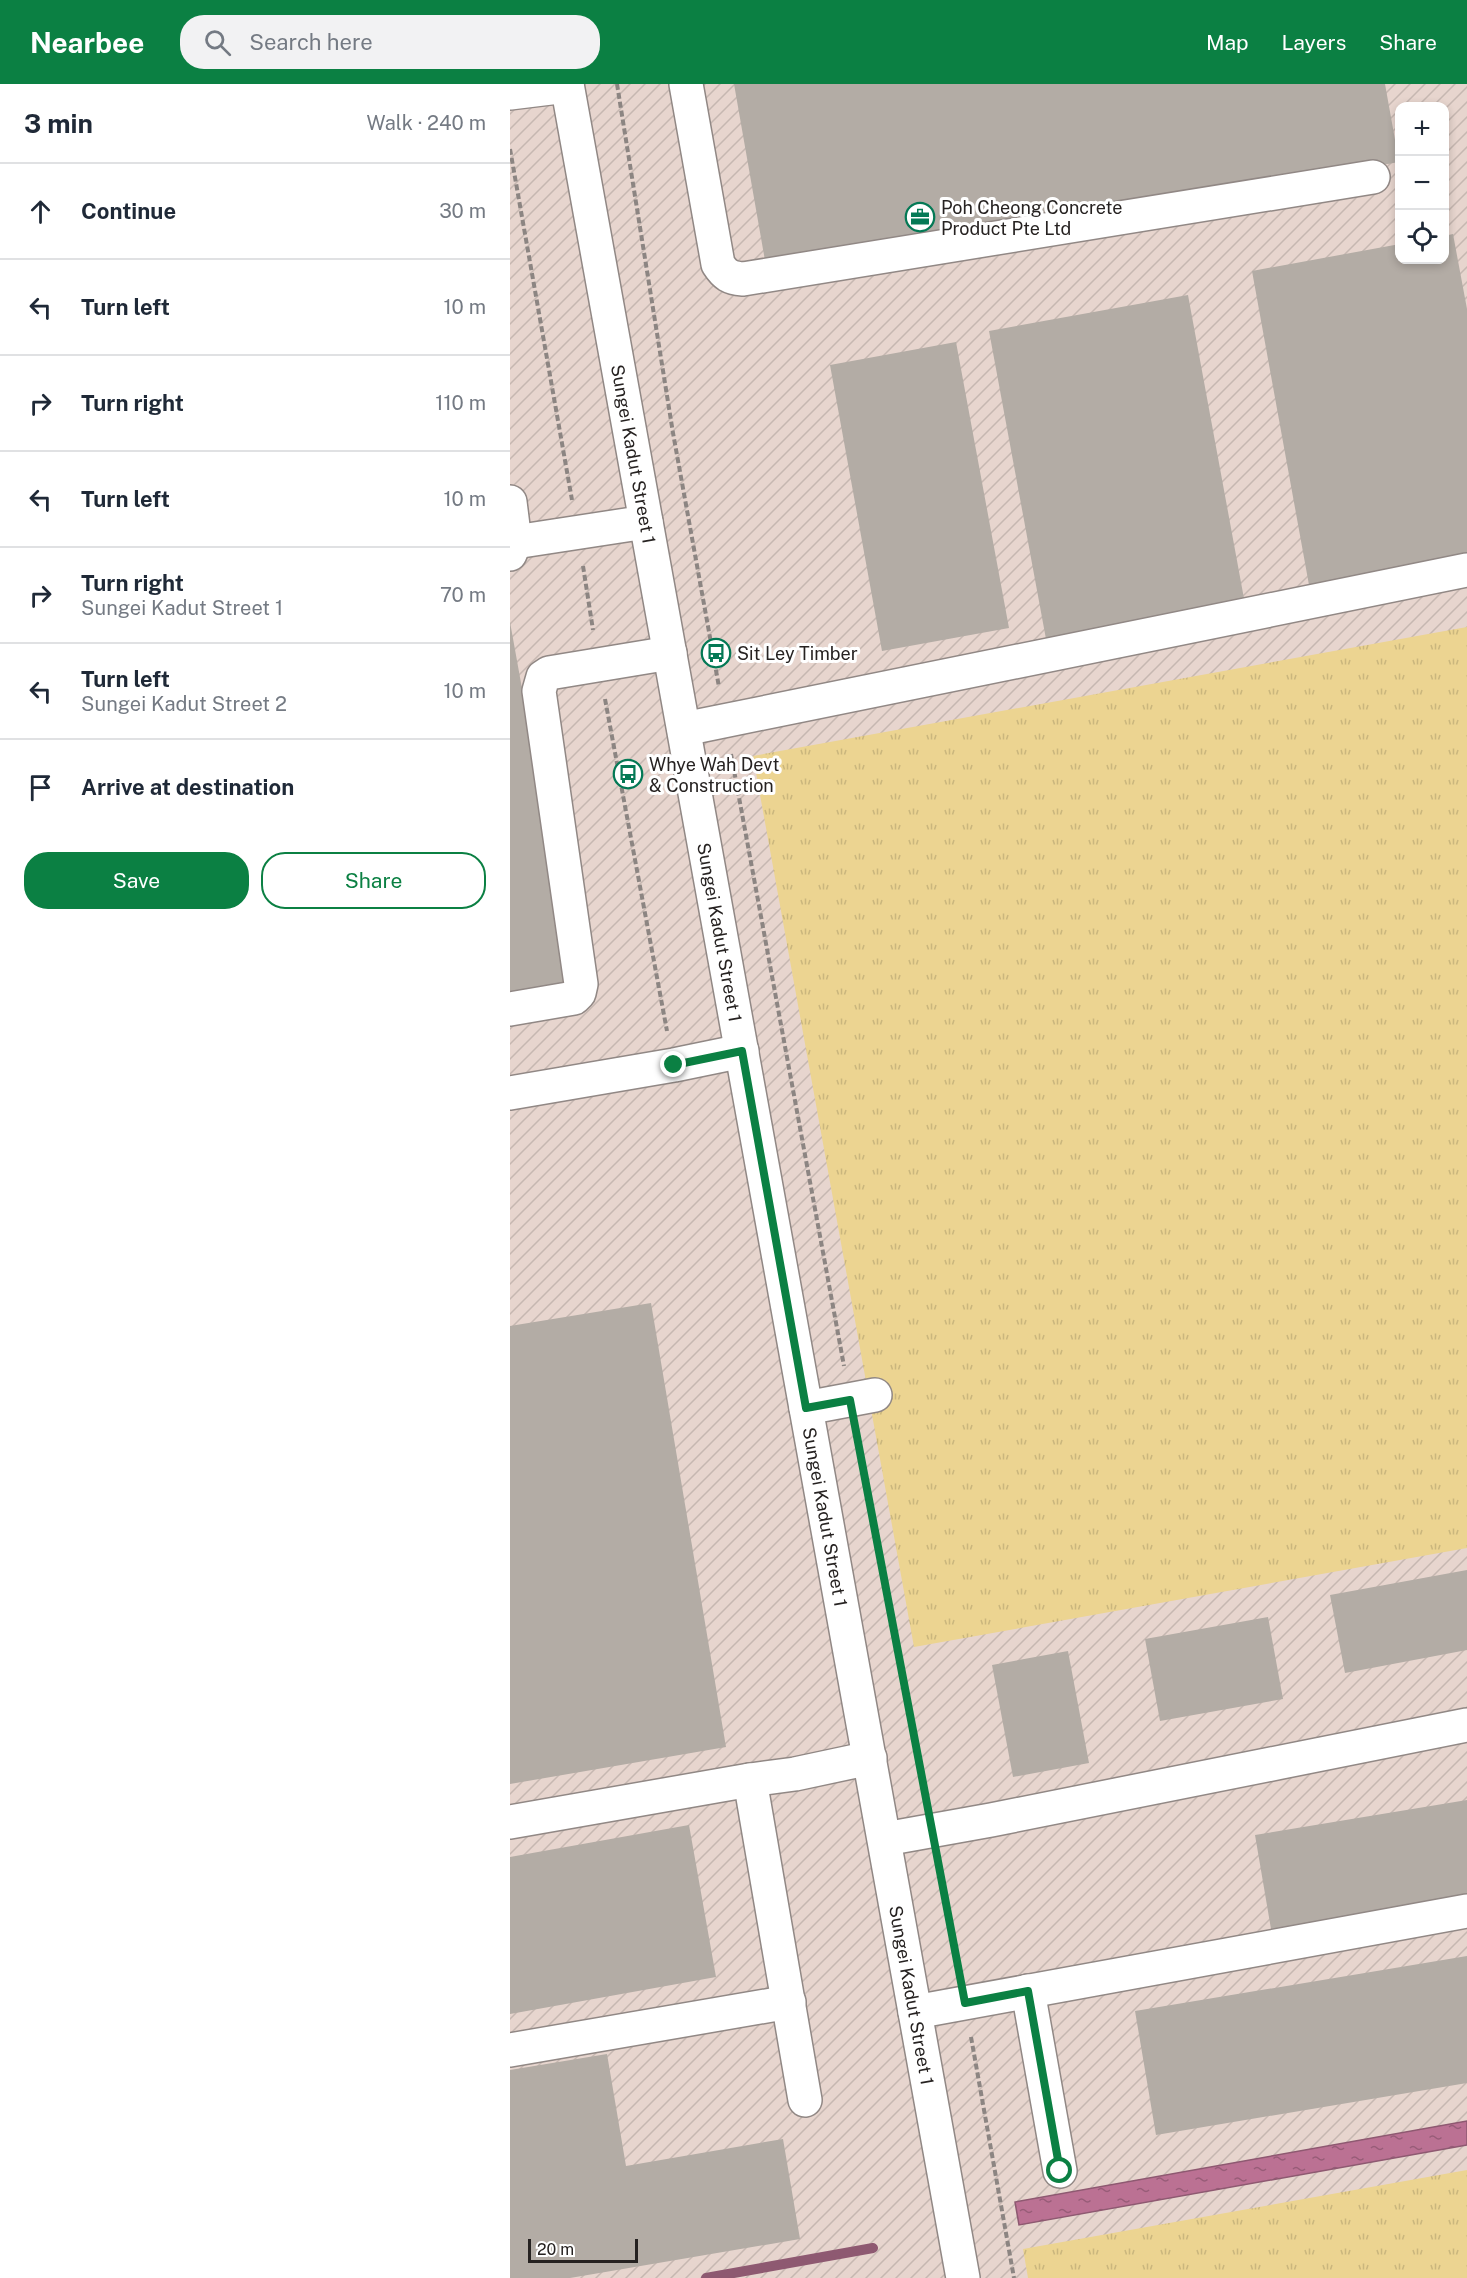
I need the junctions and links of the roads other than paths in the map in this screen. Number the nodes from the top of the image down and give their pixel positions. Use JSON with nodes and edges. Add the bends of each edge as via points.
{"nodes":[{"id":1,"x":686,"y":84,"type":"edge"},
{"id":2,"x":567,"y":85,"type":"edge"},
{"id":3,"x":510,"y":93,"type":"edge"},
{"id":4,"x":1373,"y":177,"type":"dead end"},
{"id":5,"x":510,"y":502,"type":"edge"},
{"id":6,"x":646,"y":522,"type":"junction"},
{"id":7,"x":513,"y":548,"type":"edge"},
{"id":8,"x":1467,"y":570,"type":"edge"},
{"id":9,"x":670,"y":653,"type":"junction"},
{"id":10,"x":684,"y":729,"type":"junction"},
{"id":11,"x":510,"y":1009,"type":"edge"},
{"id":12,"x":742,"y":1051,"type":"junction"},
{"id":13,"x":510,"y":1093,"type":"edge"},
{"id":14,"x":863,"y":1397,"type":"road end"},
{"id":15,"x":806,"y":1408,"type":"junction"},
{"id":16,"x":1467,"y":1725,"type":"edge"},
{"id":17,"x":870,"y":1758,"type":"junction"},
{"id":18,"x":750,"y":1780,"type":"junction"},
{"id":19,"x":510,"y":1822,"type":"edge"},
{"id":20,"x":885,"y":1839,"type":"junction"},
{"id":21,"x":1467,"y":1911,"type":"edge"},
{"id":22,"x":1028,"y":1991,"type":"junction"},
{"id":23,"x":789,"y":2002,"type":"junction"},
{"id":24,"x":915,"y":2012,"type":"junction"},
{"id":25,"x":510,"y":2050,"type":"edge"},
{"id":26,"x":805,"y":2100,"type":"dead end"},
{"id":27,"x":1060,"y":2171,"type":"dead end"},
{"id":28,"x":963,"y":2278,"type":"edge"}],
"edges":[{"from":1,"to":4,"type":"street","via":[[718,264],[730,278]]},
{"from":2,"to":3,"type":"street"},
{"from":2,"to":6,"type":"street","name":"Sungei Kadut Street 1"},
{"from":5,"to":7,"type":"street"},
{"from":6,"to":7,"type":"street","via":[[578,532]]},
{"from":6,"to":9,"type":"street","name":"Sungei Kadut Street 1"},
{"from":8,"to":10,"type":"street"},
{"from":9,"to":10,"type":"street","name":"Sungei Kadut Street 1"},
{"from":9,"to":11,"type":"street","via":[[543,677],[539,691],[580,988],[574,998]]},
{"from":10,"to":12,"type":"street","name":"Sungei Kadut Street 1"},
{"from":12,"to":13,"type":"street"},
{"from":12,"to":15,"type":"street","name":"Sungei Kadut Street 1"},
{"from":14,"to":15,"type":"street"},
{"from":15,"to":17,"type":"street","name":"Sungei Kadut Street 1"},
{"from":16,"to":20,"type":"street"},
{"from":17,"to":18,"type":"street"},
{"from":17,"to":20,"type":"street","name":"Sungei Kadut Street 1"},
{"from":18,"to":19,"type":"street"},
{"from":18,"to":23,"type":"street"},
{"from":20,"to":24,"type":"street","name":"Sungei Kadut Street 1"},
{"from":21,"to":22,"type":"street"},
{"from":22,"to":24,"type":"street"},
{"from":22,"to":27,"type":"street"},
{"from":23,"to":25,"type":"street"},
{"from":23,"to":26,"type":"street"},
{"from":24,"to":28,"type":"street","name":"Sungei Kadut Street 1"}]}
